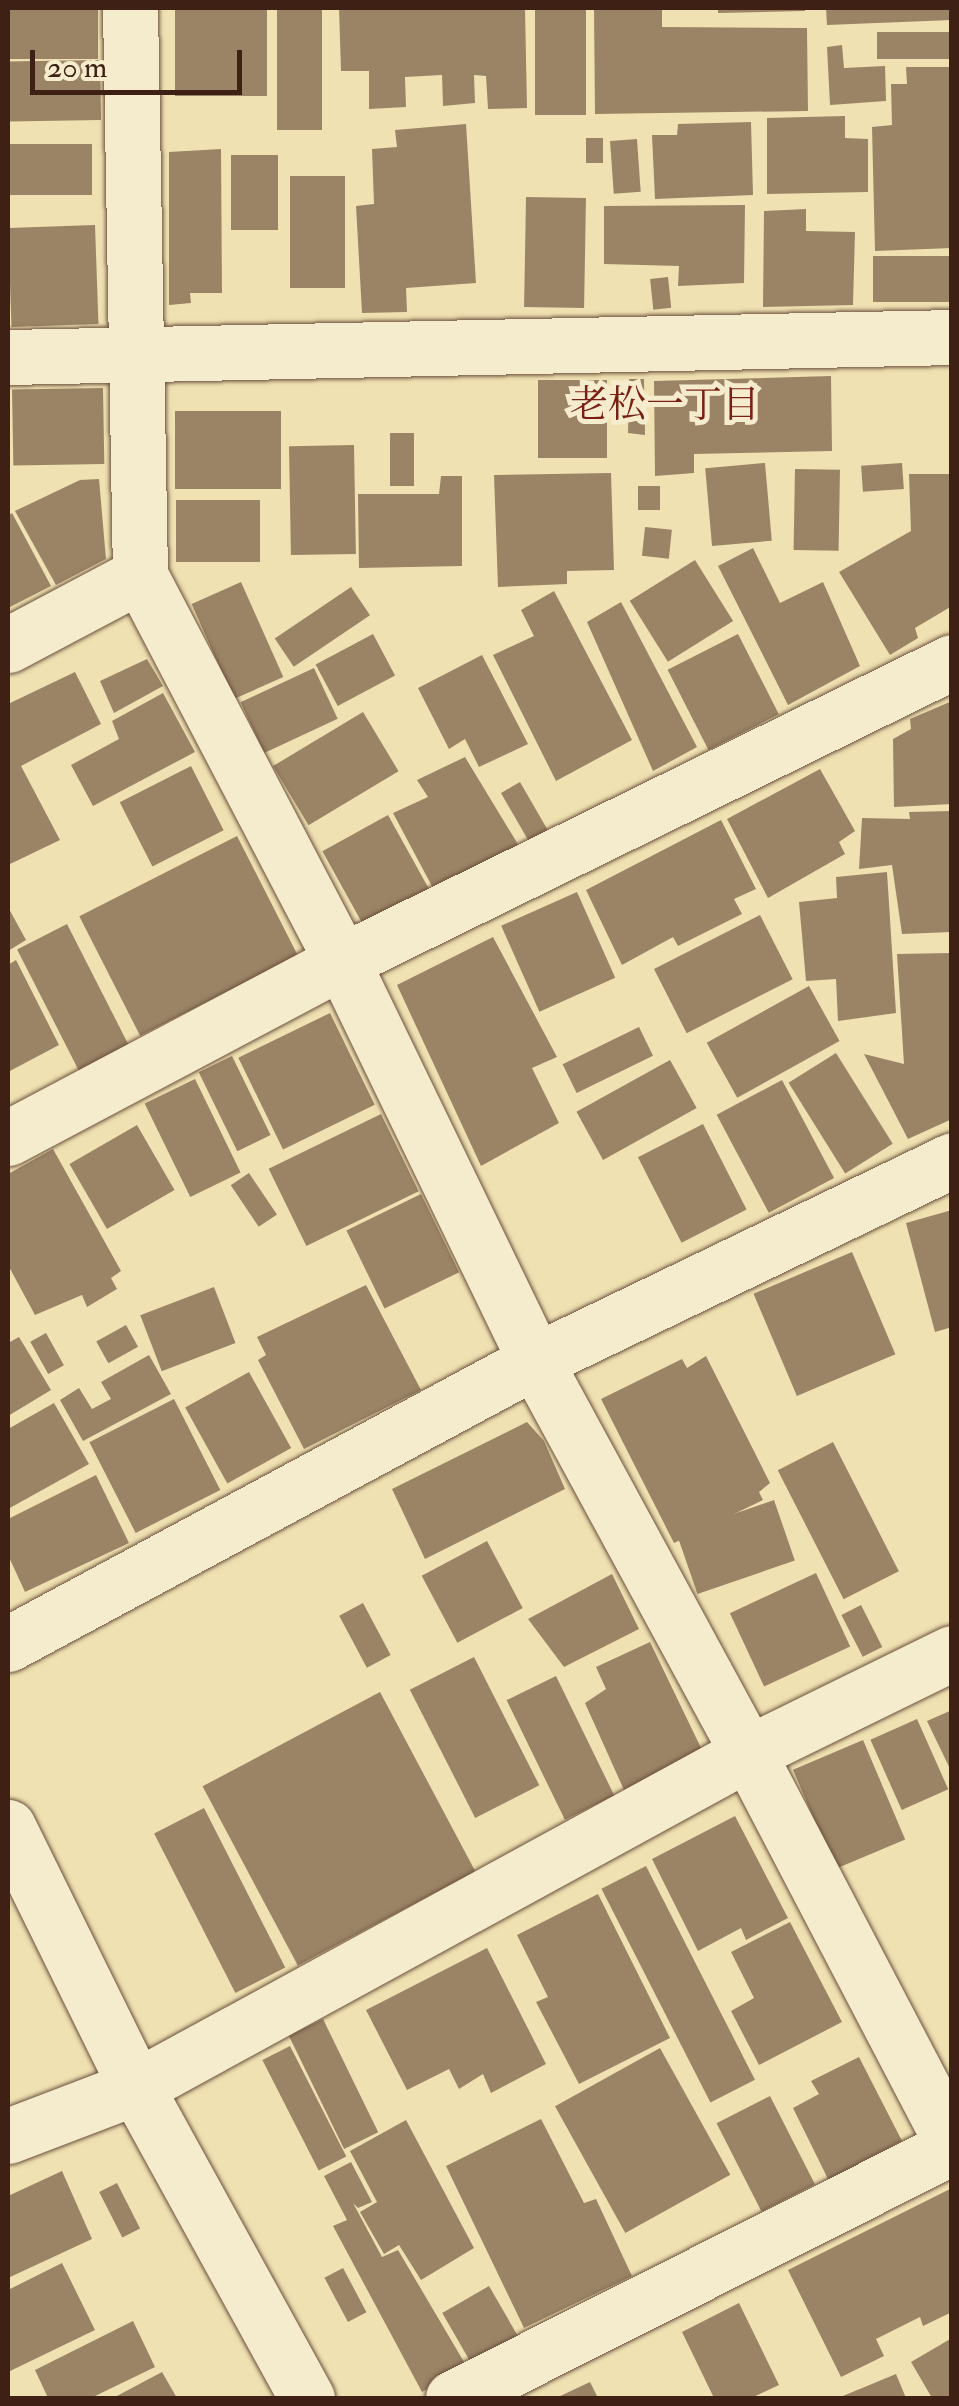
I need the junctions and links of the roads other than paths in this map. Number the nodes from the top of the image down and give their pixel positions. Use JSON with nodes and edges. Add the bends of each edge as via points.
{"nodes":[{"id":1,"x":130,"y":8,"type":"edge"},
{"id":2,"x":952,"y":337,"type":"edge"},
{"id":3,"x":133,"y":354,"type":"junction"},
{"id":4,"x":8,"y":356,"type":"edge"},
{"id":5,"x":140,"y":575,"type":"junction"},
{"id":6,"x":8,"y":645,"type":"edge"},
{"id":7,"x":952,"y":662,"type":"edge"},
{"id":8,"x":342,"y":961,"type":"junction"},
{"id":9,"x":8,"y":1138,"type":"edge"},
{"id":10,"x":952,"y":1160,"type":"edge"},
{"id":11,"x":535,"y":1361,"type":"junction"},
{"id":12,"x":8,"y":1644,"type":"edge"},
{"id":13,"x":952,"y":1652,"type":"edge"},
{"id":14,"x":748,"y":1754,"type":"junction"},
{"id":15,"x":8,"y":1828,"type":"edge"},
{"id":16,"x":136,"y":2087,"type":"junction"},
{"id":17,"x":8,"y":2136,"type":"edge"},
{"id":18,"x":952,"y":2145,"type":"edge"},
{"id":19,"x":306,"y":2398,"type":"edge"},
{"id":20,"x":454,"y":2398,"type":"edge"}],
"edges":[{"from":1,"to":3,"type":"street"},
{"from":2,"to":3,"type":"street"},
{"from":3,"to":4,"type":"street"},
{"from":3,"to":5,"type":"street"},
{"from":5,"to":6,"type":"street"},
{"from":5,"to":8,"type":"street"},
{"from":7,"to":8,"type":"street"},
{"from":8,"to":9,"type":"street"},
{"from":8,"to":11,"type":"street"},
{"from":10,"to":11,"type":"street"},
{"from":11,"to":12,"type":"street"},
{"from":11,"to":14,"type":"street"},
{"from":13,"to":14,"type":"street"},
{"from":14,"to":16,"type":"street"},
{"from":14,"to":18,"type":"street"},
{"from":15,"to":16,"type":"street"},
{"from":16,"to":17,"type":"street"},
{"from":16,"to":19,"type":"street"},
{"from":18,"to":20,"type":"street"}]}
